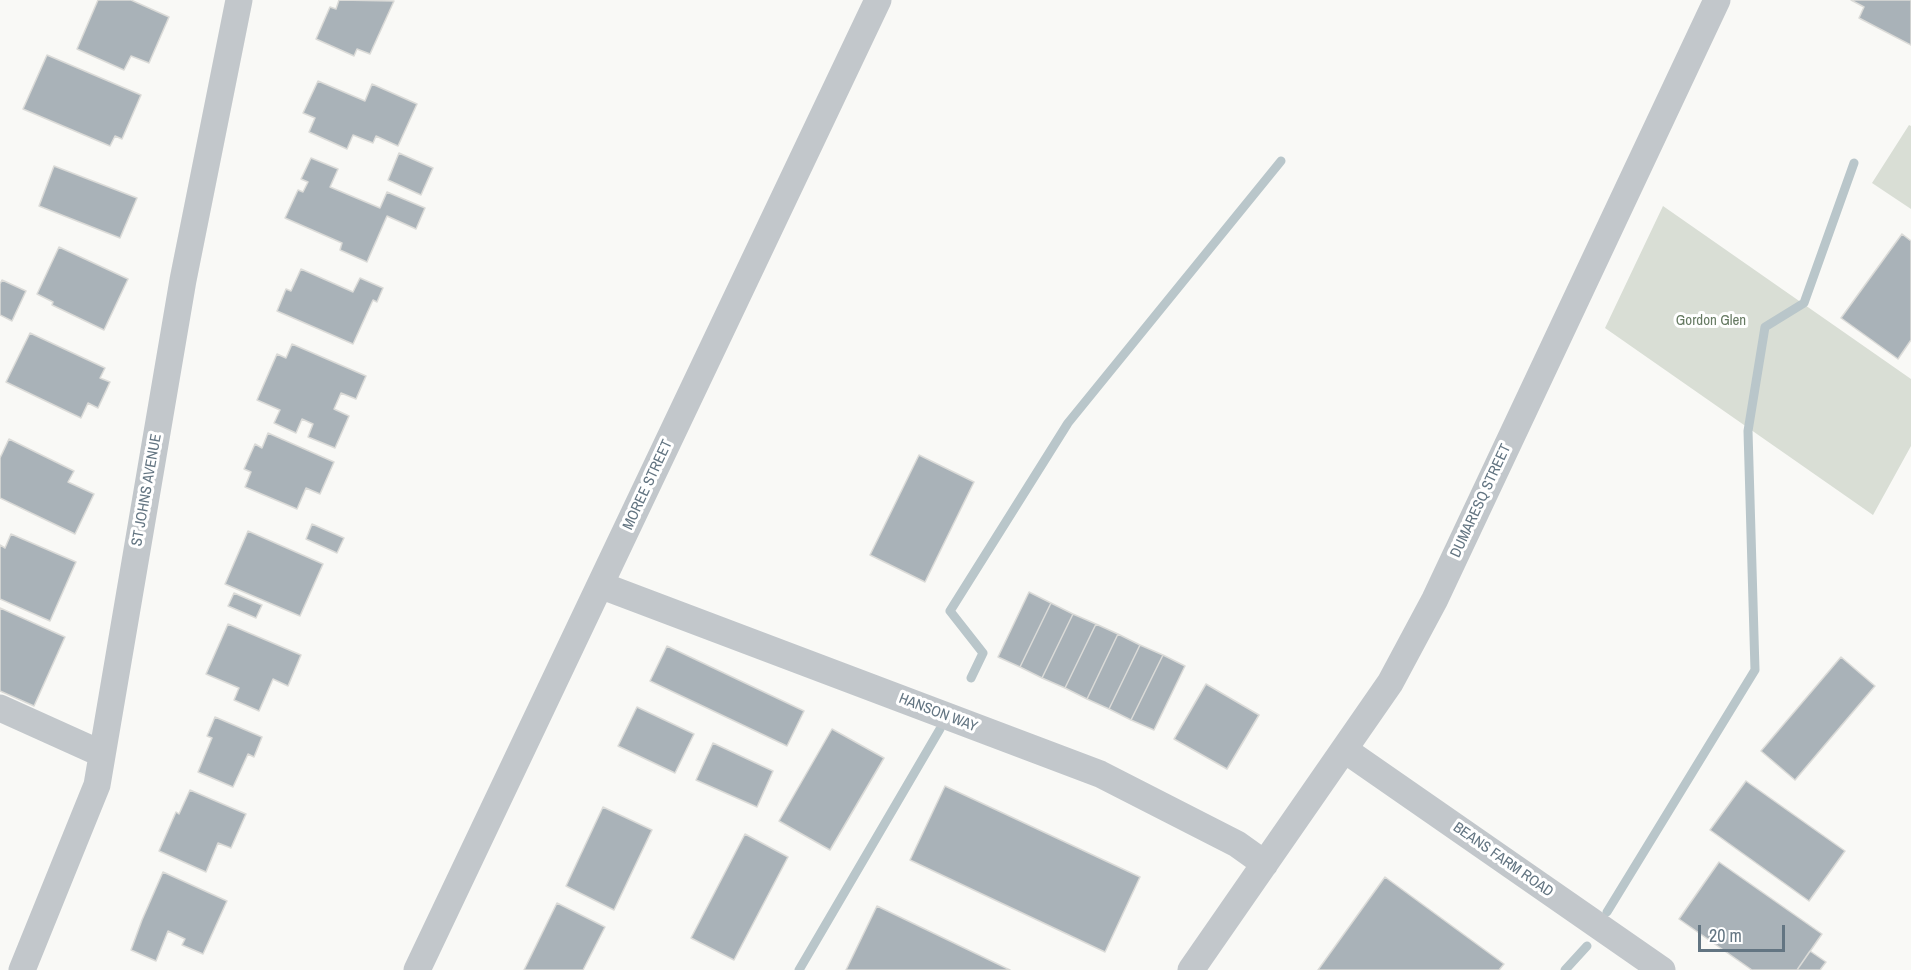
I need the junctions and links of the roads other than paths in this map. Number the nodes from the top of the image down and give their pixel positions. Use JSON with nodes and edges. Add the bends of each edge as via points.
{"nodes":[{"id":1,"x":239,"y":0,"type":"edge"},
{"id":2,"x":878,"y":0,"type":"edge"},
{"id":3,"x":1717,"y":0,"type":"edge"},
{"id":4,"x":600,"y":585,"type":"junction"},
{"id":5,"x":0,"y":708,"type":"edge"},
{"id":6,"x":1345,"y":750,"type":"junction"},
{"id":7,"x":102,"y":753,"type":"junction"},
{"id":8,"x":1265,"y":864,"type":"junction"},
{"id":9,"x":22,"y":970,"type":"edge"},
{"id":10,"x":417,"y":970,"type":"edge"},
{"id":11,"x":1191,"y":970,"type":"edge"},
{"id":12,"x":1662,"y":970,"type":"edge"}],
"edges":[{"from":1,"to":7,"type":"street","name":"ST JOHNS AVENUE","via":[[183,280]]},
{"from":2,"to":4,"type":"street","name":"MOREE STREET"},
{"from":3,"to":6,"type":"street","name":"DUMARESQ STREET","via":[[1436,599],[1390,683]]},
{"from":4,"to":8,"type":"street","name":"HANSON WAY","via":[[1100,774],[1237,844]]},
{"from":4,"to":10,"type":"street","name":"MOREE STREET"},
{"from":5,"to":7,"type":"street"},
{"from":6,"to":8,"type":"street","name":"DUMARESQ STREET"},
{"from":6,"to":12,"type":"street","name":"BEANS FARM ROAD"},
{"from":7,"to":9,"type":"street","name":"ST JOHNS AVENUE","via":[[97,785]]},
{"from":8,"to":11,"type":"street","name":"DUMARESQ STREET"}]}
